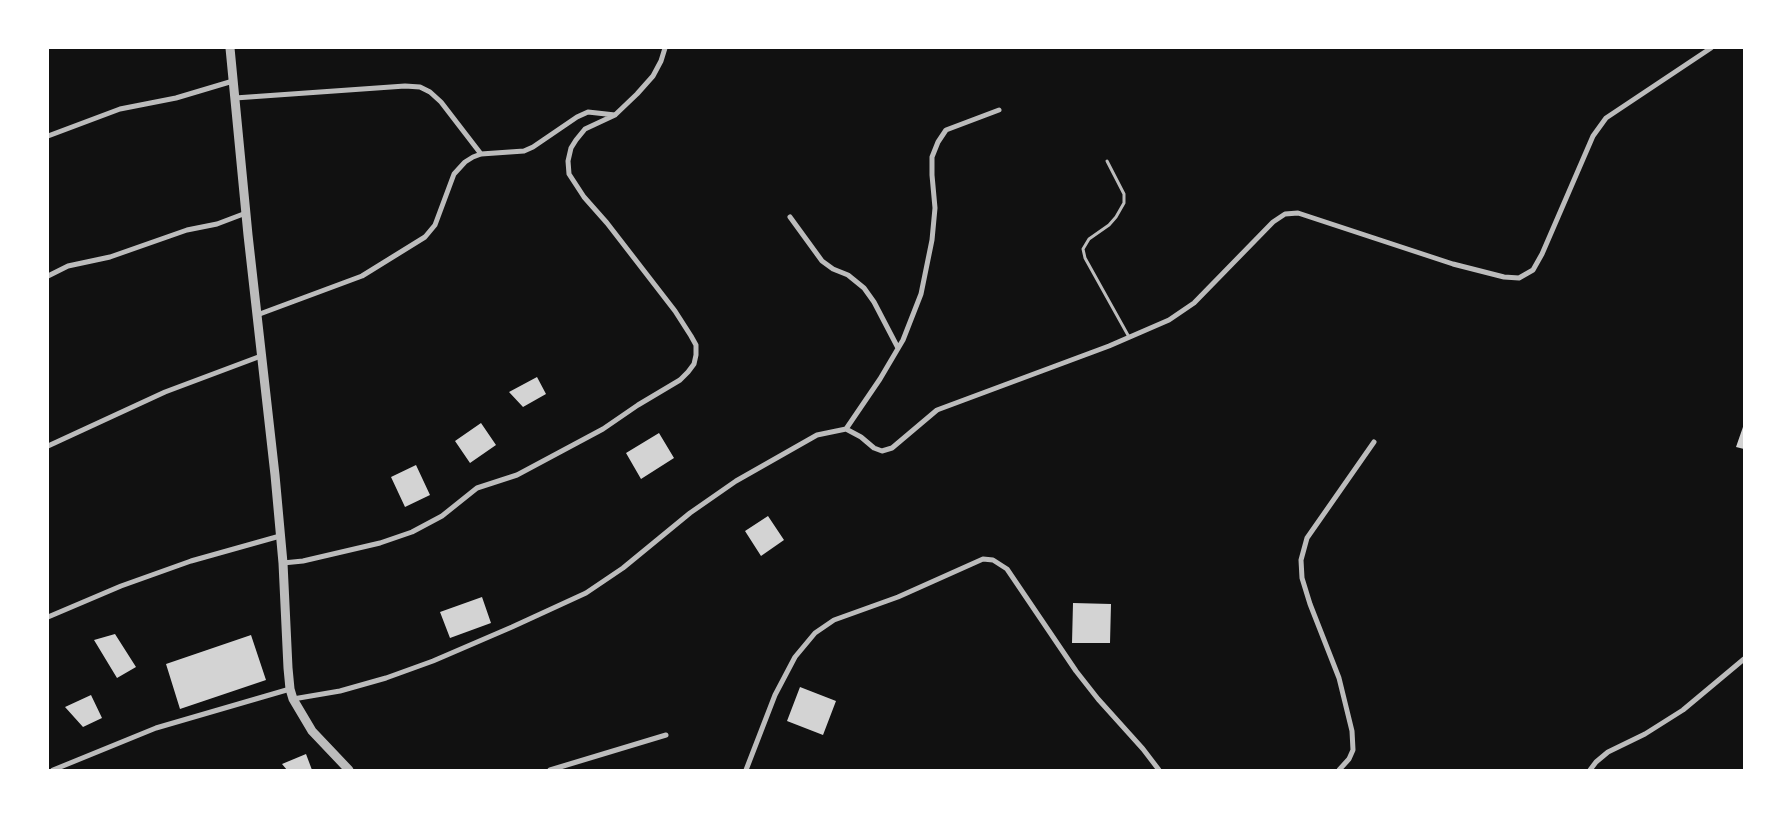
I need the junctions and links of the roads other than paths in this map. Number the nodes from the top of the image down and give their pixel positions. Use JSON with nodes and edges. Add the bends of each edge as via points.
{"nodes":[{"id":1,"x":230,"y":48,"type":"edge"},
{"id":2,"x":665,"y":48,"type":"edge"},
{"id":3,"x":1711,"y":48,"type":"edge"},
{"id":4,"x":234,"y":81,"type":"junction"},
{"id":5,"x":235,"y":98,"type":"junction"},
{"id":6,"x":999,"y":110,"type":"dead end"},
{"id":7,"x":615,"y":115,"type":"junction"},
{"id":8,"x":48,"y":136,"type":"edge"},
{"id":9,"x":481,"y":154,"type":"junction"},
{"id":10,"x":1107,"y":161,"type":"dead end"},
{"id":11,"x":246,"y":213,"type":"junction"},
{"id":12,"x":790,"y":217,"type":"dead end"},
{"id":13,"x":48,"y":276,"type":"edge"},
{"id":14,"x":257,"y":315,"type":"junction"},
{"id":15,"x":1129,"y":337,"type":"junction"},
{"id":16,"x":898,"y":348,"type":"junction"},
{"id":17,"x":261,"y":356,"type":"junction"},
{"id":18,"x":846,"y":429,"type":"junction"},
{"id":19,"x":1374,"y":442,"type":"dead end"},
{"id":20,"x":48,"y":446,"type":"edge"},
{"id":21,"x":280,"y":536,"type":"junction"},
{"id":22,"x":283,"y":563,"type":"junction"},
{"id":23,"x":48,"y":617,"type":"edge"},
{"id":24,"x":1744,"y":659,"type":"edge"},
{"id":25,"x":290,"y":689,"type":"junction"},
{"id":26,"x":293,"y":699,"type":"junction"},
{"id":27,"x":666,"y":735,"type":"dead end"},
{"id":28,"x":53,"y":770,"type":"edge"},
{"id":29,"x":349,"y":770,"type":"edge"},
{"id":30,"x":550,"y":770,"type":"edge"},
{"id":31,"x":746,"y":770,"type":"edge"},
{"id":32,"x":1159,"y":770,"type":"edge"},
{"id":33,"x":1339,"y":770,"type":"edge"},
{"id":34,"x":1590,"y":770,"type":"edge"}],
"edges":[{"from":1,"to":4,"type":"street"},
{"from":2,"to":7,"type":"street","via":[[653,76]]},
{"from":3,"to":15,"type":"street","via":[[1606,118],[1593,136],[1542,254],[1533,270],[1519,278],[1453,264],[1298,213],[1285,214],[1273,222],[1194,303],[1169,320]]},
{"from":4,"to":5,"type":"street"},
{"from":4,"to":8,"type":"street","via":[[176,98],[120,109]]},
{"from":5,"to":9,"type":"street","via":[[420,87],[441,102]]},
{"from":5,"to":11,"type":"street"},
{"from":6,"to":16,"type":"street","via":[[946,130],[938,142],[932,157],[935,208],[932,240],[921,294]]},
{"from":7,"to":9,"type":"street","via":[[588,112],[524,151]]},
{"from":7,"to":22,"type":"street","via":[[585,129],[576,140],[571,148],[568,174],[675,311],[696,345],[694,364],[680,380],[603,429],[517,475],[477,488],[442,516],[412,532],[380,544]]},
{"from":9,"to":14,"type":"street","via":[[465,162],[454,174],[435,225],[425,237],[362,276]]},
{"from":10,"to":15,"type":"lane","via":[[1124,194],[1124,203],[1109,225],[1089,239],[1083,249],[1084,258]]},
{"from":11,"to":13,"type":"street","via":[[110,257],[68,266]]},
{"from":11,"to":14,"type":"street"},
{"from":12,"to":16,"type":"street","via":[[822,261],[864,288]]},
{"from":14,"to":17,"type":"street"},
{"from":15,"to":18,"type":"street","via":[[937,410],[892,448],[882,451],[874,448]]},
{"from":16,"to":18,"type":"street"},
{"from":17,"to":20,"type":"street","via":[[165,392]]},
{"from":17,"to":21,"type":"street"},
{"from":18,"to":26,"type":"street","via":[[817,435],[736,481],[586,593],[433,661],[340,691]]},
{"from":19,"to":33,"type":"street","via":[[1307,538],[1301,560],[1307,595],[1339,678],[1352,731],[1353,750]]},
{"from":21,"to":22,"type":"street"},
{"from":21,"to":23,"type":"street","via":[[191,561]]},
{"from":22,"to":25,"type":"street"},
{"from":24,"to":34,"type":"street","via":[[1683,710],[1608,752]]},
{"from":25,"to":26,"type":"street"},
{"from":25,"to":28,"type":"street","via":[[156,728]]},
{"from":26,"to":29,"type":"street","via":[[312,731]]},
{"from":27,"to":30,"type":"street"},
{"from":31,"to":32,"type":"street","via":[[775,695],[795,657],[815,633],[834,620],[898,597],[983,558],[993,560],[1006,569],[1076,671]]}]}
